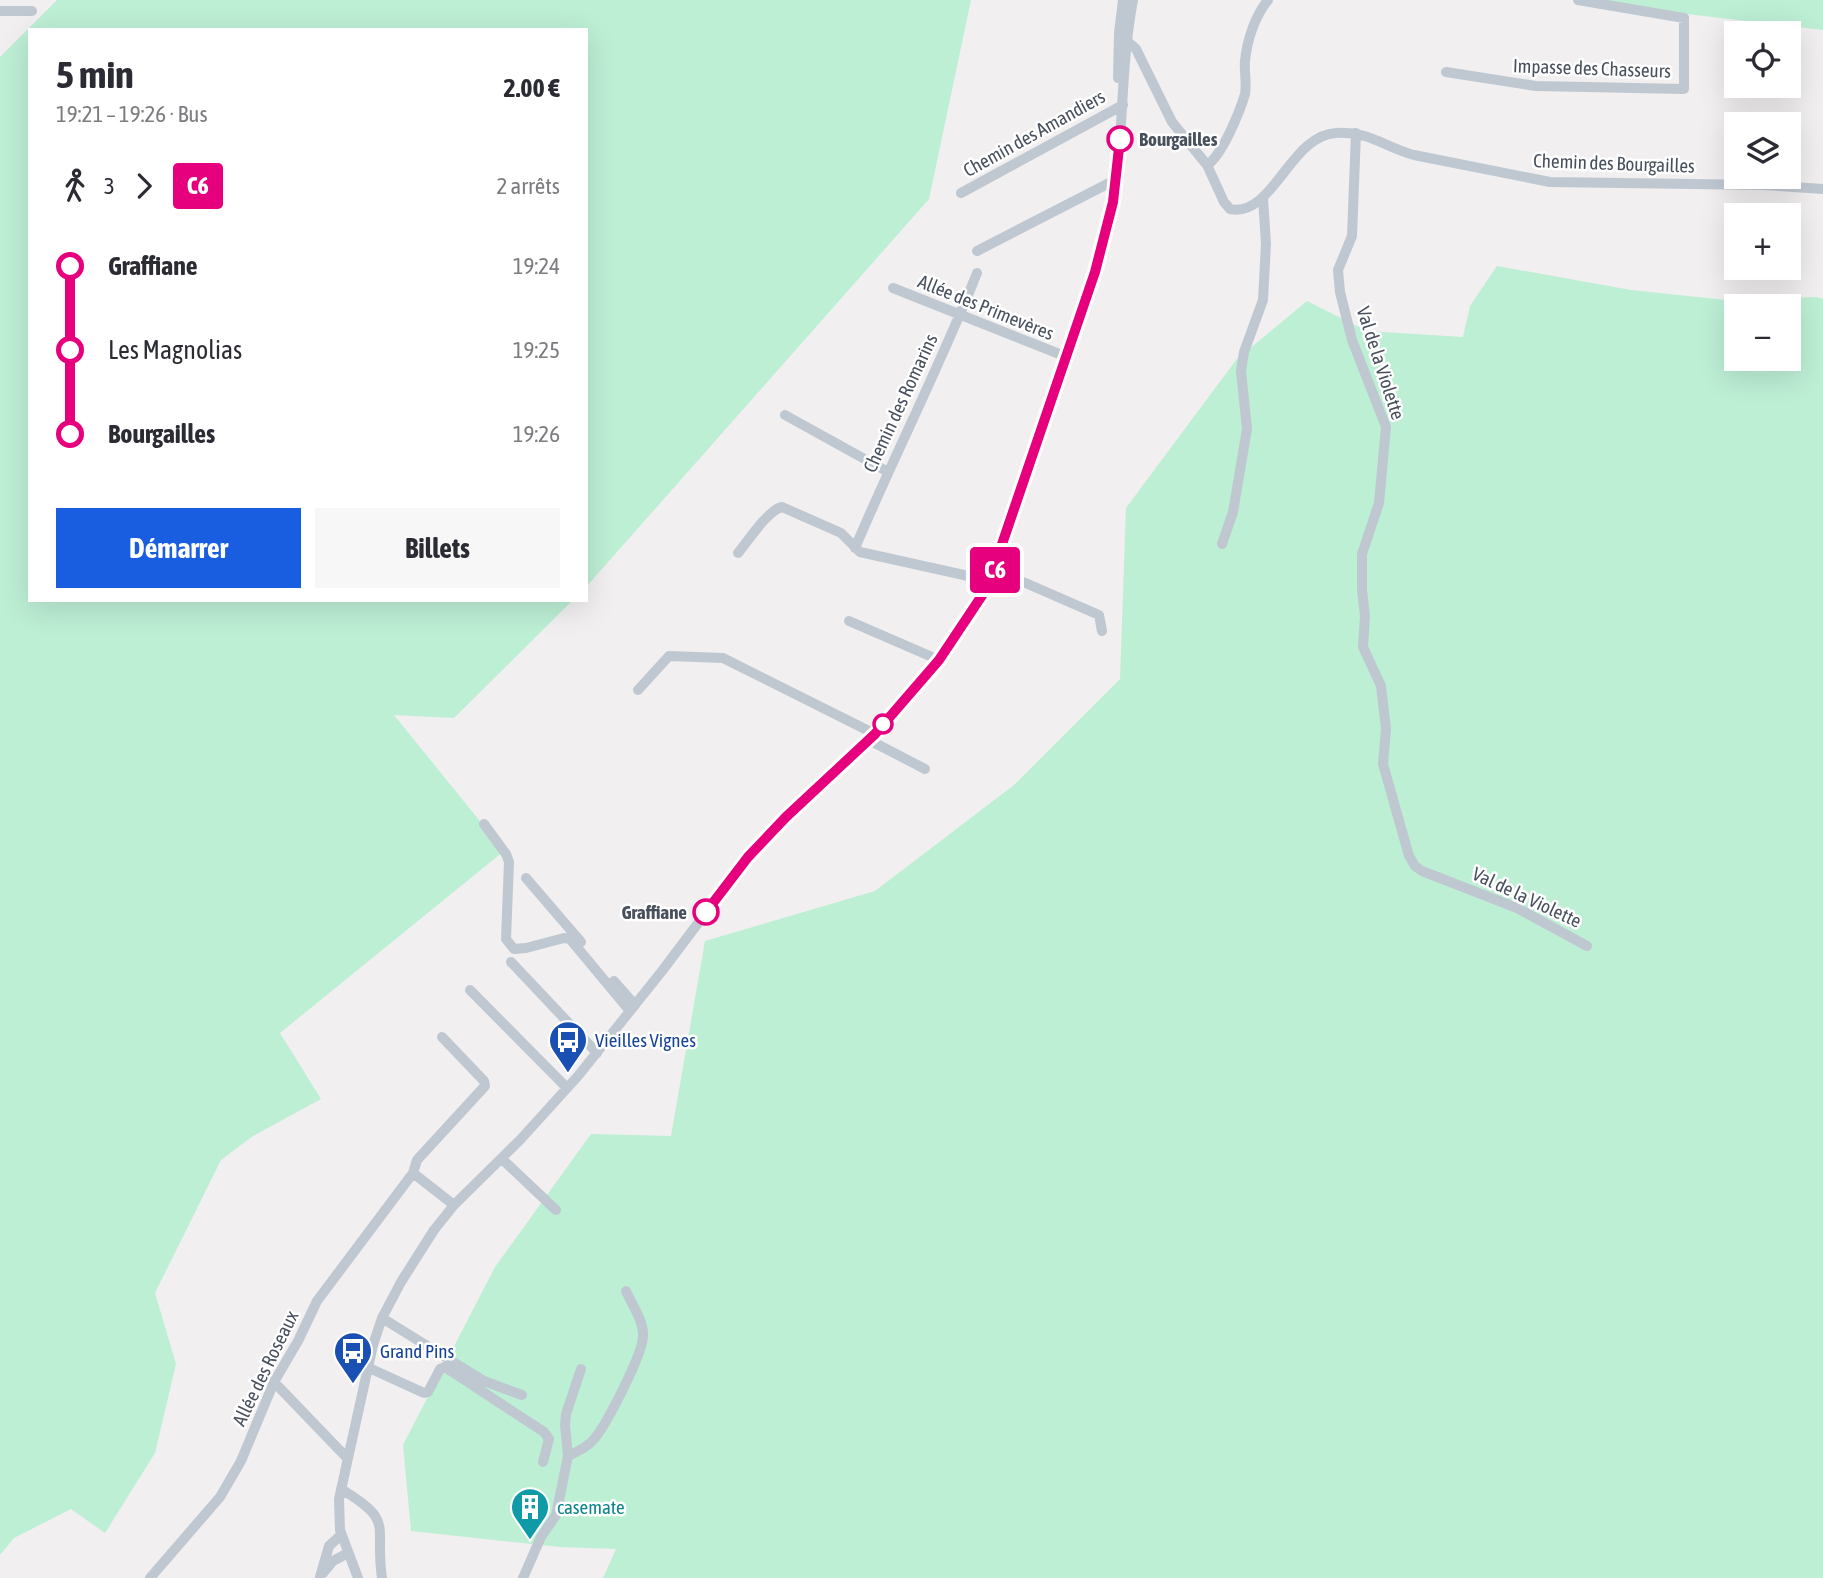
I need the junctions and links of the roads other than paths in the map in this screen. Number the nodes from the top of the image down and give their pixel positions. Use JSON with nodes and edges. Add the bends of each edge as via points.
{"nodes":[{"id":1,"x":1124,"y":0,"type":"edge"},
{"id":2,"x":1133,"y":0,"type":"edge"},
{"id":3,"x":1268,"y":0,"type":"edge"},
{"id":4,"x":1578,"y":0,"type":"edge"},
{"id":5,"x":0,"y":11,"type":"edge"},
{"id":6,"x":32,"y":11,"type":"dead end"},
{"id":7,"x":1123,"y":40,"type":"junction"},
{"id":8,"x":1446,"y":72,"type":"dead end"},
{"id":9,"x":1121,"y":106,"type":"junction"},
{"id":10,"x":1356,"y":133,"type":"junction"},
{"id":11,"x":1207,"y":165,"type":"junction"},
{"id":12,"x":1117,"y":179,"type":"junction"},
{"id":13,"x":1823,"y":189,"type":"edge"},
{"id":14,"x":961,"y":193,"type":"dead end"},
{"id":15,"x":1263,"y":198,"type":"junction"},
{"id":16,"x":977,"y":251,"type":"dead end"},
{"id":17,"x":976,"y":273,"type":"dead end"},
{"id":18,"x":893,"y":288,"type":"dead end"},
{"id":19,"x":960,"y":316,"type":"junction"},
{"id":20,"x":1067,"y":357,"type":"junction"},
{"id":21,"x":785,"y":415,"type":"dead end"},
{"id":22,"x":888,"y":472,"type":"junction"},
{"id":23,"x":1222,"y":544,"type":"dead end"},
{"id":24,"x":855,"y":548,"type":"junction"},
{"id":25,"x":1002,"y":549,"type":"junction"},
{"id":26,"x":738,"y":553,"type":"dead end"},
{"id":27,"x":991,"y":581,"type":"junction"},
{"id":28,"x":849,"y":621,"type":"dead end"},
{"id":29,"x":1102,"y":631,"type":"dead end"},
{"id":30,"x":939,"y":660,"type":"junction"},
{"id":31,"x":638,"y":690,"type":"dead end"},
{"id":32,"x":872,"y":737,"type":"junction"},
{"id":33,"x":925,"y":769,"type":"dead end"},
{"id":34,"x":484,"y":824,"type":"dead end"},
{"id":35,"x":526,"y":878,"type":"dead end"},
{"id":36,"x":1587,"y":946,"type":"dead end"},
{"id":37,"x":511,"y":961,"type":"dead end"},
{"id":38,"x":470,"y":990,"type":"dead end"},
{"id":39,"x":632,"y":1008,"type":"junction"},
{"id":40,"x":442,"y":1037,"type":"dead end"},
{"id":41,"x":597,"y":1053,"type":"junction"},
{"id":42,"x":566,"y":1088,"type":"junction"},
{"id":43,"x":502,"y":1159,"type":"junction"},
{"id":44,"x":413,"y":1173,"type":"junction"},
{"id":45,"x":454,"y":1205,"type":"junction"},
{"id":46,"x":556,"y":1210,"type":"dead end"},
{"id":47,"x":626,"y":1291,"type":"dead end"},
{"id":48,"x":382,"y":1318,"type":"junction"},
{"id":49,"x":367,"y":1367,"type":"junction"},
{"id":50,"x":581,"y":1369,"type":"dead end"},
{"id":51,"x":274,"y":1382,"type":"junction"},
{"id":52,"x":522,"y":1395,"type":"dead end"},
{"id":53,"x":568,"y":1456,"type":"junction"},
{"id":54,"x":348,"y":1459,"type":"junction"},
{"id":55,"x":543,"y":1462,"type":"dead end"},
{"id":56,"x":341,"y":1489,"type":"junction"},
{"id":57,"x":341,"y":1535,"type":"junction"},
{"id":58,"x":348,"y":1553,"type":"junction"},
{"id":59,"x":150,"y":1578,"type":"edge"},
{"id":60,"x":319,"y":1578,"type":"edge"},
{"id":61,"x":358,"y":1578,"type":"edge"},
{"id":62,"x":382,"y":1578,"type":"edge"},
{"id":63,"x":523,"y":1578,"type":"edge"}],
"edges":[{"from":1,"to":7,"type":"street"},
{"from":2,"to":7,"type":"street"},
{"from":3,"to":11,"type":"street","via":[[1250,37],[1244,95],[1217,156]]},
{"from":4,"to":8,"type":"street","name":"Impasse des Chasseurs","via":[[1683,17],[1684,89],[1536,86]]},
{"from":5,"to":6,"type":"street"},
{"from":7,"to":9,"type":"street"},
{"from":7,"to":11,"type":"street","via":[[1136,49],[1177,130]]},
{"from":9,"to":12,"type":"street"},
{"from":9,"to":14,"type":"street","name":"Chemin des Amandiers"},
{"from":10,"to":13,"type":"street","name":"Chemin des Bourgailles","via":[[1399,152],[1550,182]]},
{"from":10,"to":15,"type":"street","name":"Chemin des Bourgailles","via":[[1329,134],[1312,142]]},
{"from":10,"to":36,"type":"street","name":"Val de la Violette","via":[[1352,236],[1338,282],[1352,340],[1386,427],[1379,503],[1362,554],[1363,647],[1381,686],[1386,729],[1383,764],[1409,856],[1422,871],[1517,908]]},
{"from":11,"to":15,"type":"street","via":[[1230,209],[1243,210]]},
{"from":12,"to":16,"type":"street"},
{"from":12,"to":20,"type":"street","via":[[1107,232]]},
{"from":15,"to":23,"type":"street","via":[[1263,300],[1244,352],[1241,371],[1247,429],[1233,512]]},
{"from":17,"to":19,"type":"street","name":"Chemin des Romarins"},
{"from":18,"to":19,"type":"street","name":"Allée des Primevères"},
{"from":19,"to":20,"type":"street","name":"Allée des Primevères"},
{"from":19,"to":22,"type":"street","name":"Chemin des Romarins"},
{"from":20,"to":25,"type":"street"},
{"from":21,"to":22,"type":"street"},
{"from":22,"to":24,"type":"street","name":"Chemin des Romarins"},
{"from":24,"to":26,"type":"street","via":[[841,533],[777,507]]},
{"from":24,"to":27,"type":"street"},
{"from":25,"to":27,"type":"street"},
{"from":25,"to":29,"type":"street","via":[[1021,581],[1099,615]]},
{"from":27,"to":30,"type":"street"},
{"from":28,"to":30,"type":"street"},
{"from":30,"to":32,"type":"street"},
{"from":31,"to":32,"type":"street","via":[[669,656],[723,658]]},
{"from":32,"to":33,"type":"street"},
{"from":32,"to":39,"type":"street","via":[[748,857]]},
{"from":34,"to":39,"type":"street","via":[[509,862],[506,939],[514,949],[570,939]]},
{"from":35,"to":39,"type":"street"},
{"from":37,"to":41,"type":"street"},
{"from":38,"to":42,"type":"street"},
{"from":39,"to":41,"type":"street"},
{"from":40,"to":44,"type":"street","name":"Allée des Roseaux","via":[[485,1086],[417,1160]]},
{"from":41,"to":42,"type":"street"},
{"from":42,"to":43,"type":"street"},
{"from":43,"to":45,"type":"street"},
{"from":43,"to":46,"type":"street"},
{"from":44,"to":45,"type":"street"},
{"from":44,"to":51,"type":"street","name":"Allée des Roseaux","via":[[317,1301]]},
{"from":45,"to":48,"type":"street","via":[[412,1263]]},
{"from":47,"to":53,"type":"street","via":[[643,1333],[639,1356],[596,1437]]},
{"from":48,"to":49,"type":"street"},
{"from":48,"to":52,"type":"street","via":[[484,1381]]},
{"from":49,"to":54,"type":"street"},
{"from":49,"to":55,"type":"street","via":[[424,1393],[445,1367],[544,1432],[549,1446]]},
{"from":50,"to":53,"type":"street","via":[[566,1414]]},
{"from":51,"to":54,"type":"street"},
{"from":51,"to":59,"type":"street","name":"Allée des Roseaux","via":[[241,1461],[220,1497]]},
{"from":53,"to":63,"type":"street","via":[[556,1515]]},
{"from":54,"to":56,"type":"street"},
{"from":56,"to":57,"type":"street"},
{"from":56,"to":62,"type":"street","via":[[377,1515]]},
{"from":57,"to":58,"type":"street"},
{"from":57,"to":60,"type":"street","via":[[329,1546]]},
{"from":58,"to":60,"type":"street","via":[[333,1560]]},
{"from":58,"to":61,"type":"street"}]}
